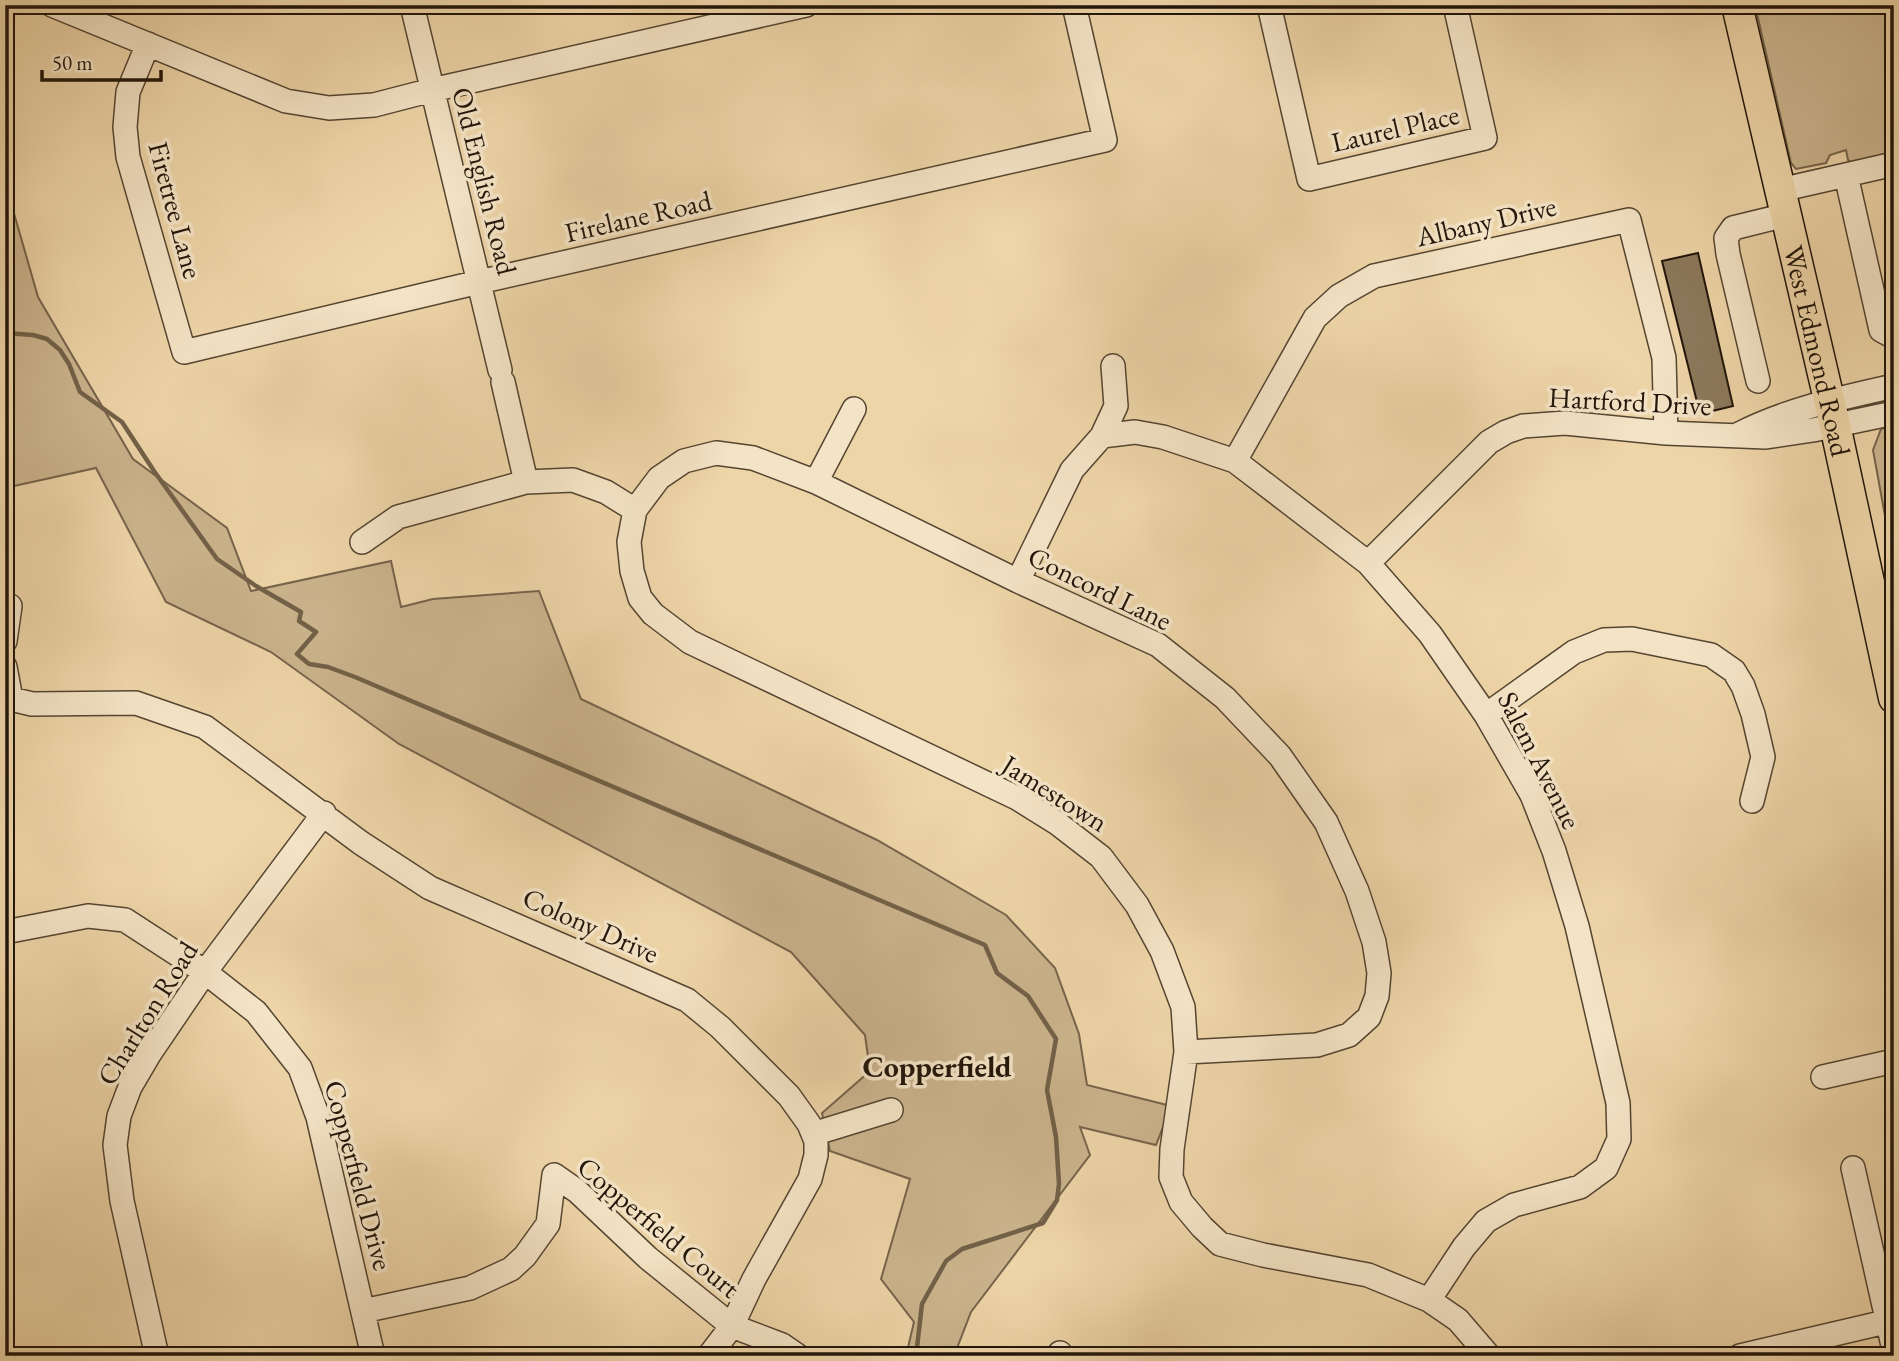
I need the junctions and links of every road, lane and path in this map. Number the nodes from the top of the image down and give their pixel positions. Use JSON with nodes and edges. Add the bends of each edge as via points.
{"nodes":[{"id":1,"x":52,"y":5,"type":"edge"},
{"id":2,"x":412,"y":5,"type":"edge"},
{"id":3,"x":806,"y":5,"type":"edge"},
{"id":4,"x":1074,"y":5,"type":"edge"},
{"id":5,"x":1269,"y":5,"type":"edge"},
{"id":6,"x":1455,"y":5,"type":"edge"},
{"id":7,"x":1737,"y":5,"type":"edge"},
{"id":8,"x":148,"y":44,"type":"junction"},
{"id":9,"x":432,"y":89,"type":"junction"},
{"id":10,"x":1894,"y":164,"type":"edge"},
{"id":11,"x":1846,"y":175,"type":"junction"},
{"id":12,"x":1783,"y":202,"type":"junction"},
{"id":13,"x":479,"y":282,"type":"junction"},
{"id":14,"x":1894,"y":337,"type":"edge"},
{"id":15,"x":184,"y":352,"type":"joint"},
{"id":16,"x":1114,"y":366,"type":"dead end"},
{"id":17,"x":1758,"y":381,"type":"dead end"},
{"id":18,"x":1894,"y":386,"type":"edge"},
{"id":19,"x":854,"y":409,"type":"dead end"},
{"id":20,"x":1833,"y":413,"type":"junction"},
{"id":21,"x":1894,"y":413,"type":"edge"},
{"id":22,"x":1666,"y":433,"type":"junction"},
{"id":23,"x":1102,"y":436,"type":"junction"},
{"id":24,"x":1235,"y":461,"type":"junction"},
{"id":25,"x":526,"y":482,"type":"junction"},
{"id":26,"x":816,"y":482,"type":"junction"},
{"id":27,"x":635,"y":510,"type":"junction"},
{"id":28,"x":362,"y":542,"type":"dead end"},
{"id":29,"x":1368,"y":563,"type":"junction"},
{"id":30,"x":1018,"y":581,"type":"junction"},
{"id":31,"x":10,"y":606,"type":"dead end"},
{"id":32,"x":5,"y":642,"type":"edge"},
{"id":33,"x":5,"y":667,"type":"edge"},
{"id":34,"x":1894,"y":698,"type":"edge"},
{"id":35,"x":1486,"y":715,"type":"junction"},
{"id":36,"x":1752,"y":801,"type":"dead end"},
{"id":37,"x":324,"y":814,"type":"junction"},
{"id":38,"x":5,"y":932,"type":"edge"},
{"id":39,"x":205,"y":972,"type":"junction"},
{"id":40,"x":1186,"y":1052,"type":"junction"},
{"id":41,"x":1894,"y":1061,"type":"edge"},
{"id":42,"x":1823,"y":1077,"type":"dead end"},
{"id":43,"x":891,"y":1110,"type":"dead end"},
{"id":44,"x":811,"y":1129,"type":"junction"},
{"id":45,"x":1853,"y":1168,"type":"dead end"},
{"id":46,"x":1429,"y":1300,"type":"junction"},
{"id":47,"x":363,"y":1311,"type":"junction"},
{"id":48,"x":1891,"y":1321,"type":"edge"},
{"id":49,"x":732,"y":1326,"type":"junction"},
{"id":50,"x":1894,"y":1350,"type":"edge"},
{"id":51,"x":157,"y":1356,"type":"edge"},
{"id":52,"x":373,"y":1356,"type":"edge"},
{"id":53,"x":709,"y":1356,"type":"edge"},
{"id":54,"x":798,"y":1356,"type":"edge"},
{"id":55,"x":1489,"y":1356,"type":"edge"},
{"id":56,"x":1740,"y":1356,"type":"edge"}],
"edges":[{"from":1,"to":8,"type":"street"},
{"from":2,"to":9,"type":"street","name":"Old English Road"},
{"from":3,"to":9,"type":"street"},
{"from":4,"to":13,"type":"street","name":"Firelane Road","via":[[1105,140]]},
{"from":5,"to":6,"type":"street","name":"Laurel Place","via":[[1309,179],[1485,138]]},
{"from":7,"to":12,"type":"main road","name":"West Edmond Road"},
{"from":8,"to":9,"type":"street","via":[[286,101],[329,108],[374,105]]},
{"from":8,"to":15,"type":"street","name":"Firetree Lane","via":[[128,92],[128,157]]},
{"from":9,"to":13,"type":"street","name":"Old English Road"},
{"from":10,"to":11,"type":"street"},
{"from":11,"to":12,"type":"street"},
{"from":11,"to":14,"type":"street","via":[[1881,330]]},
{"from":12,"to":17,"type":"street","via":[[1733,228],[1726,238]]},
{"from":12,"to":20,"type":"main road","name":"West Edmond Road"},
{"from":13,"to":15,"type":"street","name":"Firelane Road"},
{"from":13,"to":25,"type":"street","name":"Old English Road"},
{"from":16,"to":23,"type":"street","via":[[1116,406]]},
{"from":18,"to":20,"type":"street","name":"Hartford Drive"},
{"from":19,"to":26,"type":"street"},
{"from":20,"to":21,"type":"street","name":"Hartford Drive"},
{"from":20,"to":22,"type":"street","name":"Hartford Drive","via":[[1762,422],[1733,437]]},
{"from":20,"to":34,"type":"main road","name":"West Edmond Road"},
{"from":22,"to":24,"type":"street","name":"Albany Drive","via":[[1664,358],[1629,220],[1374,276],[1339,296],[1315,318]]},
{"from":22,"to":29,"type":"street","name":"Hartford Drive","via":[[1565,423],[1506,432],[1476,453]]},
{"from":23,"to":24,"type":"street","name":"Salem Avenue","via":[[1135,432],[1163,437]]},
{"from":23,"to":30,"type":"street","via":[[1072,470]]},
{"from":24,"to":29,"type":"street","name":"Salem Avenue"},
{"from":25,"to":27,"type":"street","via":[[573,480],[606,492]]},
{"from":25,"to":28,"type":"street","via":[[398,517]]},
{"from":26,"to":27,"type":"street","name":"Concord Lane","via":[[753,458],[716,453],[684,461],[659,478]]},
{"from":26,"to":30,"type":"street","name":"Concord Lane"},
{"from":27,"to":40,"type":"street","name":"Jamestown","via":[[629,542],[640,598],[690,642],[1017,798],[1101,857],[1137,905],[1162,951],[1183,1007]]},
{"from":29,"to":35,"type":"street","name":"Salem Avenue","via":[[1430,634]]},
{"from":30,"to":40,"type":"street","name":"Concord Lane","via":[[1157,645],[1225,698],[1280,757],[1326,822],[1357,891],[1380,973],[1369,1017],[1349,1035],[1317,1045]]},
{"from":31,"to":32,"type":"street"},
{"from":33,"to":37,"type":"street","name":"Colony Drive","via":[[11,699],[32,704],[136,703],[205,727]]},
{"from":35,"to":36,"type":"street","via":[[1574,652],[1604,640],[1632,639],[1711,655],[1734,671],[1753,714],[1763,757]]},
{"from":35,"to":46,"type":"street","name":"Salem Avenue","via":[[1532,796],[1554,851],[1577,926],[1618,1103],[1619,1139],[1606,1168],[1580,1187],[1514,1205],[1486,1221]]},
{"from":37,"to":39,"type":"street","name":"Charlton Road"},
{"from":37,"to":44,"type":"street","name":"Colony Drive","via":[[430,888],[687,1000],[789,1096]]},
{"from":38,"to":39,"type":"street","name":"Copperfield Drive","via":[[88,916],[125,920]]},
{"from":39,"to":47,"type":"street","name":"Copperfield Drive","via":[[256,1012],[300,1068],[318,1117]]},
{"from":39,"to":51,"type":"street","name":"Charlton Road","via":[[130,1087],[115,1145],[122,1201]]},
{"from":40,"to":46,"type":"street","name":"Jamestown","via":[[1171,1177],[1181,1202],[1202,1227],[1220,1244],[1368,1275]]},
{"from":41,"to":42,"type":"street"},
{"from":43,"to":44,"type":"street"},
{"from":44,"to":49,"type":"street","via":[[816,1155],[810,1179]]},
{"from":45,"to":48,"type":"street"},
{"from":46,"to":55,"type":"street","name":"Jamestown","via":[[1458,1320]]},
{"from":47,"to":49,"type":"street","name":"Copperfield Court","via":[[470,1288],[511,1269],[548,1224],[554,1175]]},
{"from":47,"to":52,"type":"street","name":"Copperfield Drive"},
{"from":48,"to":50,"type":"street"},
{"from":48,"to":56,"type":"street"},
{"from":49,"to":53,"type":"street"},
{"from":49,"to":54,"type":"street"}]}
